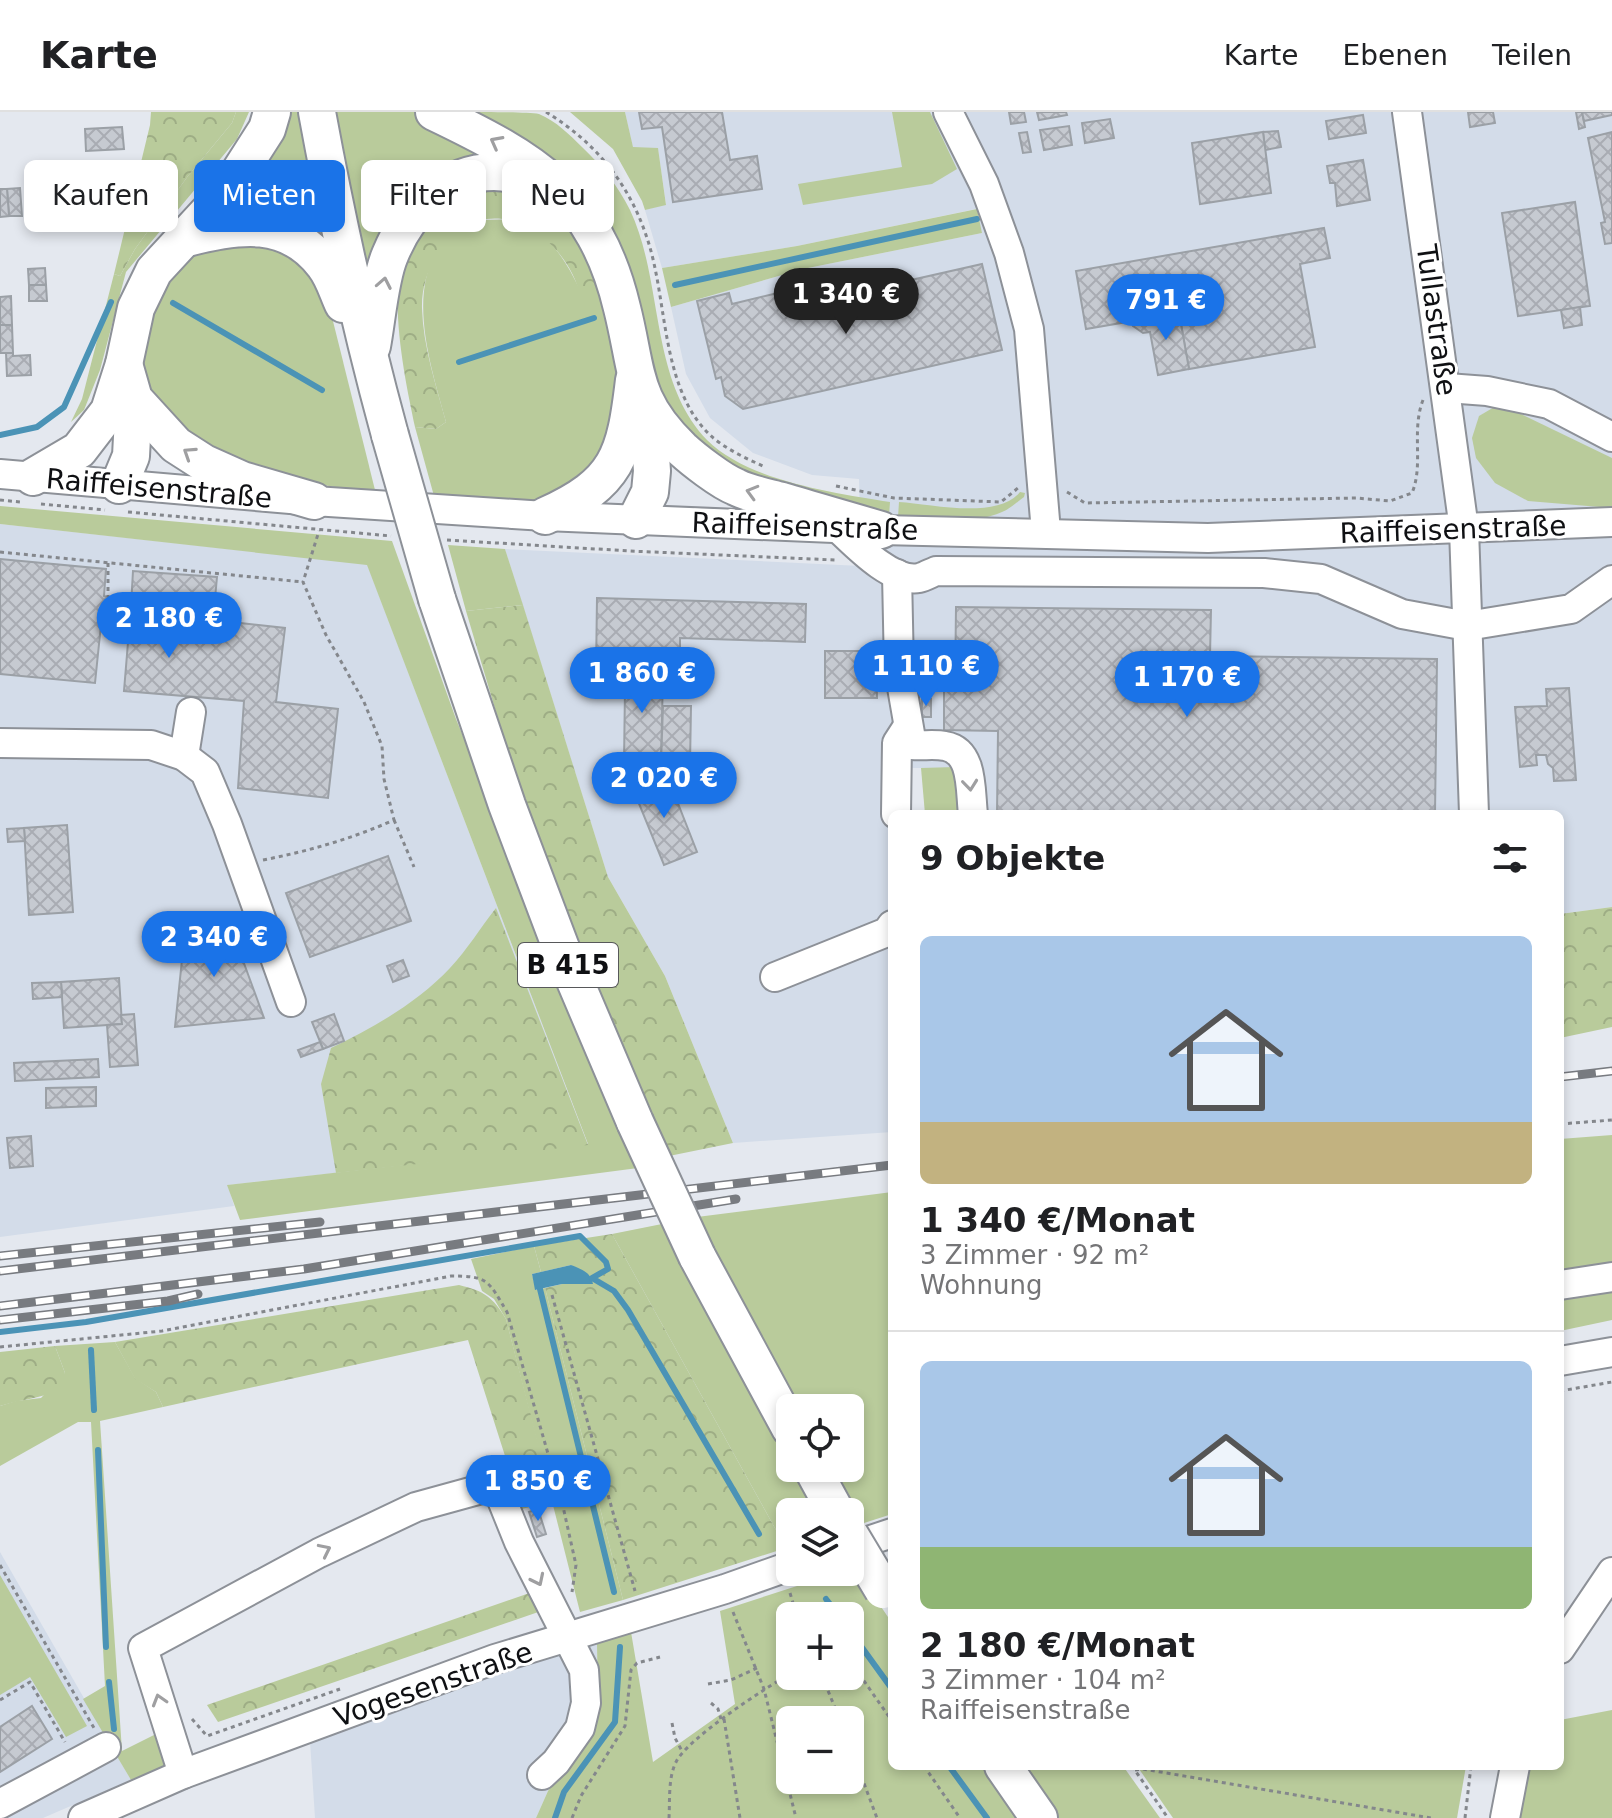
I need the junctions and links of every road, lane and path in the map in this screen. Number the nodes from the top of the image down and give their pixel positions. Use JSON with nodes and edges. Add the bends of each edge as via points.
{"nodes":[{"id":1,"x":272,"y":112,"type":"edge"},
{"id":2,"x":317,"y":112,"type":"edge"},
{"id":3,"x":434,"y":112,"type":"edge"},
{"id":4,"x":546,"y":112,"type":"edge"},
{"id":5,"x":948,"y":112,"type":"edge"},
{"id":6,"x":1407,"y":112,"type":"edge"},
{"id":7,"x":523,"y":160,"type":"edge"},
{"id":8,"x":502,"y":173,"type":"edge"},
{"id":9,"x":594,"y":232,"type":"edge"},
{"id":10,"x":187,"y":238,"type":"junction"},
{"id":11,"x":370,"y":360,"type":"junction"},
{"id":12,"x":1447,"y":388,"type":"junction"},
{"id":13,"x":122,"y":405,"type":"junction"},
{"id":14,"x":638,"y":422,"type":"junction"},
{"id":15,"x":1612,"y":437,"type":"edge"},
{"id":16,"x":774,"y":469,"type":"dead end"},
{"id":17,"x":17,"y":475,"type":"edge"},
{"id":18,"x":1040,"y":477,"type":"junction"},
{"id":19,"x":825,"y":484,"type":"dead end"},
{"id":20,"x":119,"y":485,"type":"junction"},
{"id":21,"x":888,"y":514,"type":"junction"},
{"id":22,"x":316,"y":516,"type":"junction"},
{"id":23,"x":545,"y":516,"type":"junction"},
{"id":24,"x":636,"y":520,"type":"junction"},
{"id":25,"x":1612,"y":522,"type":"edge"},
{"id":26,"x":839,"y":529,"type":"junction"},
{"id":27,"x":1464,"y":529,"type":"junction"},
{"id":28,"x":1046,"y":532,"type":"junction"},
{"id":29,"x":0,"y":552,"type":"edge"},
{"id":30,"x":108,"y":563,"type":"junction"},
{"id":31,"x":897,"y":574,"type":"junction"},
{"id":32,"x":1612,"y":580,"type":"edge"},
{"id":33,"x":303,"y":582,"type":"junction"},
{"id":34,"x":108,"y":597,"type":"dead end"},
{"id":35,"x":1467,"y":626,"type":"junction"},
{"id":36,"x":191,"y":712,"type":"dead end"},
{"id":37,"x":910,"y":736,"type":"junction"},
{"id":38,"x":0,"y":743,"type":"edge"},
{"id":39,"x":184,"y":756,"type":"junction"},
{"id":40,"x":896,"y":810,"type":"edge"},
{"id":41,"x":973,"y":810,"type":"edge"},
{"id":42,"x":1474,"y":810,"type":"edge"},
{"id":43,"x":394,"y":820,"type":"junction"},
{"id":44,"x":242,"y":865,"type":"junction"},
{"id":45,"x":414,"y":867,"type":"dead end"},
{"id":46,"x":888,"y":931,"type":"edge"},
{"id":47,"x":775,"y":977,"type":"dead end"},
{"id":48,"x":291,"y":1002,"type":"dead end"},
{"id":49,"x":1612,"y":1120,"type":"edge"},
{"id":50,"x":1564,"y":1124,"type":"edge"},
{"id":51,"x":1612,"y":1277,"type":"edge"},
{"id":52,"x":1564,"y":1284,"type":"edge"},
{"id":53,"x":552,"y":1295,"type":"dead end"},
{"id":54,"x":0,"y":1347,"type":"edge"},
{"id":55,"x":1612,"y":1352,"type":"edge"},
{"id":56,"x":1564,"y":1360,"type":"edge"},
{"id":57,"x":1612,"y":1382,"type":"edge"},
{"id":58,"x":1564,"y":1390,"type":"edge"},
{"id":59,"x":776,"y":1402,"type":"edge"},
{"id":60,"x":888,"y":1534,"type":"edge"},
{"id":61,"x":864,"y":1542,"type":"edge"},
{"id":62,"x":864,"y":1558,"type":"edge"},
{"id":63,"x":0,"y":1565,"type":"edge"},
{"id":64,"x":776,"y":1571,"type":"edge"},
{"id":65,"x":1612,"y":1572,"type":"edge"},
{"id":66,"x":888,"y":1597,"type":"edge"},
{"id":67,"x":731,"y":1607,"type":"dead end"},
{"id":68,"x":641,"y":1614,"type":"junction"},
{"id":69,"x":561,"y":1626,"type":"junction"},
{"id":70,"x":1564,"y":1643,"type":"edge"},
{"id":71,"x":660,"y":1657,"type":"dead end"},
{"id":72,"x":757,"y":1668,"type":"junction"},
{"id":73,"x":864,"y":1681,"type":"edge"},
{"id":74,"x":776,"y":1682,"type":"edge"},
{"id":75,"x":708,"y":1684,"type":"dead end"},
{"id":76,"x":352,"y":1685,"type":"dead end"},
{"id":77,"x":764,"y":1689,"type":"junction"},
{"id":78,"x":0,"y":1700,"type":"edge"},
{"id":79,"x":711,"y":1703,"type":"dead end"},
{"id":80,"x":189,"y":1713,"type":"dead end"},
{"id":81,"x":888,"y":1715,"type":"edge"},
{"id":82,"x":723,"y":1720,"type":"junction"},
{"id":83,"x":672,"y":1723,"type":"dead end"},
{"id":84,"x":106,"y":1747,"type":"joint"},
{"id":85,"x":682,"y":1751,"type":"junction"},
{"id":86,"x":78,"y":1763,"type":"junction"},
{"id":87,"x":927,"y":1770,"type":"edge"},
{"id":88,"x":1006,"y":1770,"type":"edge"},
{"id":89,"x":1135,"y":1770,"type":"edge"},
{"id":90,"x":1149,"y":1770,"type":"edge"},
{"id":91,"x":1471,"y":1770,"type":"edge"},
{"id":92,"x":1514,"y":1770,"type":"edge"},
{"id":93,"x":183,"y":1774,"type":"junction"},
{"id":94,"x":542,"y":1775,"type":"dead end"},
{"id":95,"x":864,"y":1783,"type":"edge"},
{"id":96,"x":0,"y":1804,"type":"edge"},
{"id":97,"x":83,"y":1818,"type":"edge"},
{"id":98,"x":572,"y":1818,"type":"edge"},
{"id":99,"x":669,"y":1818,"type":"edge"},
{"id":100,"x":740,"y":1818,"type":"edge"},
{"id":101,"x":796,"y":1818,"type":"edge"},
{"id":102,"x":877,"y":1818,"type":"edge"},
{"id":103,"x":960,"y":1818,"type":"edge"},
{"id":104,"x":1039,"y":1818,"type":"edge"},
{"id":105,"x":1168,"y":1818,"type":"edge"},
{"id":106,"x":1431,"y":1818,"type":"edge"},
{"id":107,"x":1465,"y":1818,"type":"edge"},
{"id":108,"x":1505,"y":1818,"type":"edge"}],
"edges":[{"from":1,"to":10,"type":"main road","via":[[267,129],[226,193]]},
{"from":2,"to":11,"type":"main road","number":"B 415"},
{"from":7,"to":3,"type":"main road","one_way":true},
{"from":4,"to":16,"type":"path","via":[[599,152],[629,193],[648,240],[683,393],[696,415],[710,435]]},
{"from":5,"to":18,"type":"street","via":[[984,184],[1029,329]]},
{"from":6,"to":12,"type":"street","name":"Tullastraße"},
{"from":11,"to":8,"type":"main road","one_way":true,"via":[[389,257],[414,212],[452,181]]},
{"from":9,"to":14,"type":"main road","via":[[622,307]]},
{"from":10,"to":11,"type":"main road","via":[[247,227],[291,236],[308,247],[326,267]]},
{"from":10,"to":13,"type":"main road","via":[[154,271],[136,308]]},
{"from":11,"to":59,"type":"main road","number":"B 415","bridge":true,"via":[[437,599],[561,948],[697,1256]]},
{"from":12,"to":15,"type":"street","via":[[1549,404]]},
{"from":12,"to":18,"type":"path","via":[[1423,399],[1417,414],[1418,479],[1412,493],[1390,501],[1085,503]]},
{"from":12,"to":27,"type":"street","name":"Tullastraße"},
{"from":13,"to":17,"type":"main road","via":[[79,450]]},
{"from":13,"to":20,"type":"main road","via":[[131,456]]},
{"from":22,"to":13,"type":"main road","one_way":true,"via":[[204,463]]},
{"from":21,"to":14,"type":"main road","one_way":true,"via":[[735,487]]},
{"from":14,"to":23,"type":"main road","via":[[597,487]]},
{"from":14,"to":24,"type":"main road","via":[[627,481]]},
{"from":17,"to":20,"type":"street","name":"Raiffeisenstraße"},
{"from":18,"to":21,"type":"path","via":[[1001,502]]},
{"from":18,"to":28,"type":"street"},
{"from":19,"to":21,"type":"path"},
{"from":20,"to":22,"type":"street","name":"Raiffeisenstraße"},
{"from":21,"to":26,"type":"street","name":"Raiffeisenstraße"},
{"from":21,"to":28,"type":"street","name":"Raiffeisenstraße"},
{"from":22,"to":23,"type":"street","name":"Raiffeisenstraße"},
{"from":22,"to":33,"type":"path"},
{"from":23,"to":24,"type":"street","name":"Raiffeisenstraße"},
{"from":24,"to":26,"type":"street","name":"Raiffeisenstraße"},
{"from":25,"to":27,"type":"street","name":"Raiffeisenstraße"},
{"from":26,"to":31,"type":"street"},
{"from":27,"to":28,"type":"street","name":"Raiffeisenstraße","via":[[1208,538]]},
{"from":27,"to":35,"type":"street","name":"Tullastraße"},
{"from":29,"to":30,"type":"path"},
{"from":30,"to":33,"type":"path"},
{"from":30,"to":34,"type":"path"},
{"from":31,"to":35,"type":"street","name":"Raiffeisenstraße","via":[[918,578],[936,571],[1264,573],[1321,579],[1402,614]]},
{"from":31,"to":37,"type":"street","via":[[899,670]]},
{"from":32,"to":35,"type":"street","name":"Raiffeisenstraße","via":[[1571,609]]},
{"from":33,"to":43,"type":"path","via":[[371,717],[382,746]]},
{"from":35,"to":42,"type":"street","name":"Tullastraße"},
{"from":36,"to":39,"type":"street"},
{"from":37,"to":40,"type":"street","via":[[897,743]]},
{"from":37,"to":41,"type":"street","one_way":true,"via":[[959,752],[967,764]]},
{"from":38,"to":39,"type":"street","via":[[151,745]]},
{"from":39,"to":44,"type":"street","via":[[205,772]]},
{"from":43,"to":44,"type":"path","via":[[315,850]]},
{"from":43,"to":45,"type":"path"},
{"from":44,"to":48,"type":"street"},
{"from":46,"to":47,"type":"street"},
{"from":49,"to":50,"type":"path"},
{"from":51,"to":52,"type":"street"},
{"from":53,"to":68,"type":"path"},
{"from":54,"to":69,"type":"path","via":[[162,1331],[451,1276],[477,1276],[493,1288],[507,1312],[562,1502],[576,1565]]},
{"from":55,"to":56,"type":"street"},
{"from":57,"to":58,"type":"path"},
{"from":60,"to":61,"type":"street"},
{"from":62,"to":66,"type":"main road","bridge":true},
{"from":63,"to":84,"type":"path"},
{"from":64,"to":68,"type":"street","name":"Vogesenstraße"},
{"from":65,"to":70,"type":"street"},
{"from":67,"to":72,"type":"path"},
{"from":68,"to":69,"type":"street","name":"Vogesenstraße"},
{"from":69,"to":93,"type":"street","name":"Vogesenstraße","via":[[495,1659]]},
{"from":93,"to":69,"type":"street","one_way":true,"via":[[143,1648],[416,1507],[496,1485]]},
{"from":69,"to":94,"type":"street","via":[[584,1670],[586,1703],[580,1728]]},
{"from":71,"to":98,"type":"path","via":[[631,1670],[625,1726]]},
{"from":72,"to":75,"type":"path"},
{"from":72,"to":77,"type":"path"},
{"from":73,"to":81,"type":"path"},
{"from":74,"to":77,"type":"path"},
{"from":76,"to":80,"type":"path","via":[[207,1736]]},
{"from":77,"to":82,"type":"path"},
{"from":77,"to":101,"type":"path"},
{"from":78,"to":86,"type":"path","via":[[30,1682]]},
{"from":79,"to":82,"type":"path"},
{"from":82,"to":85,"type":"path"},
{"from":82,"to":100,"type":"path"},
{"from":83,"to":85,"type":"path"},
{"from":84,"to":86,"type":"street"},
{"from":85,"to":99,"type":"path","via":[[672,1771]]},
{"from":86,"to":96,"type":"street"},
{"from":87,"to":103,"type":"path"},
{"from":88,"to":104,"type":"main road"},
{"from":89,"to":105,"type":"path"},
{"from":90,"to":106,"type":"path"},
{"from":91,"to":107,"type":"path"},
{"from":92,"to":108,"type":"street"},
{"from":93,"to":97,"type":"street","name":"Vogesenstraße"},
{"from":95,"to":102,"type":"path"}]}
